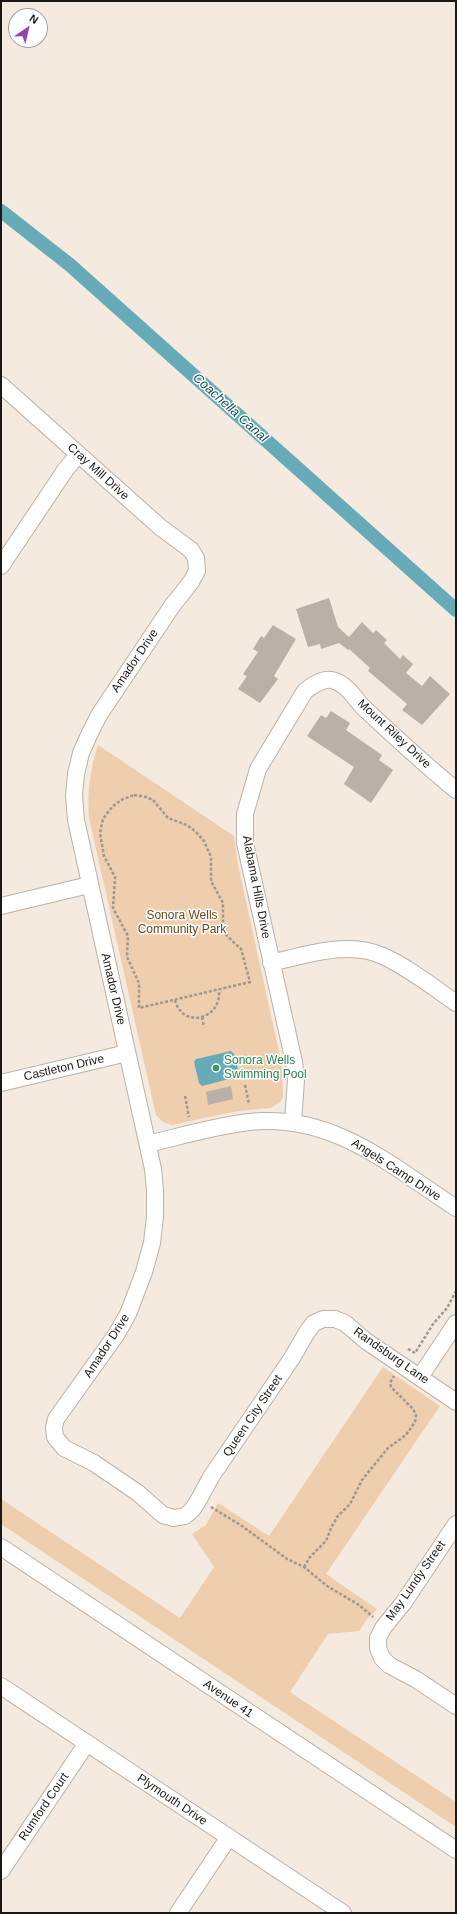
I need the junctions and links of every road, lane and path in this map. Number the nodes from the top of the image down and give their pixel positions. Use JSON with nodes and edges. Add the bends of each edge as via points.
{"nodes":[{"id":1,"x":1,"y":385,"type":"edge"},
{"id":2,"x":78,"y":455,"type":"junction"},
{"id":3,"x":196,"y":558,"type":"joint"},
{"id":4,"x":1,"y":566,"type":"edge"},
{"id":5,"x":331,"y":680,"type":"joint"},
{"id":6,"x":456,"y":790,"type":"edge"},
{"id":7,"x":89,"y":884,"type":"junction"},
{"id":8,"x":1,"y":906,"type":"edge"},
{"id":9,"x":271,"y":963,"type":"junction"},
{"id":10,"x":219,"y":990,"type":"junction"},
{"id":11,"x":175,"y":1000,"type":"junction"},
{"id":12,"x":456,"y":1003,"type":"edge"},
{"id":13,"x":202,"y":1017,"type":"junction"},
{"id":14,"x":204,"y":1028,"type":"dead end"},
{"id":15,"x":127,"y":1053,"type":"junction"},
{"id":16,"x":1,"y":1082,"type":"edge"},
{"id":17,"x":245,"y":1085,"type":"dead end"},
{"id":18,"x":185,"y":1096,"type":"dead end"},
{"id":19,"x":248,"y":1104,"type":"dead end"},
{"id":20,"x":189,"y":1118,"type":"dead end"},
{"id":21,"x":293,"y":1122,"type":"junction"},
{"id":22,"x":148,"y":1144,"type":"junction"},
{"id":23,"x":456,"y":1208,"type":"edge"},
{"id":24,"x":456,"y":1291,"type":"edge"},
{"id":25,"x":323,"y":1319,"type":"joint"},
{"id":26,"x":456,"y":1323,"type":"edge"},
{"id":27,"x":408,"y":1350,"type":"dead end"},
{"id":28,"x":394,"y":1375,"type":"dead end"},
{"id":29,"x":420,"y":1377,"type":"junction"},
{"id":30,"x":456,"y":1402,"type":"edge"},
{"id":31,"x":211,"y":1508,"type":"dead end"},
{"id":32,"x":185,"y":1516,"type":"joint"},
{"id":33,"x":456,"y":1524,"type":"edge"},
{"id":34,"x":1,"y":1548,"type":"edge"},
{"id":35,"x":304,"y":1567,"type":"junction"},
{"id":36,"x":373,"y":1617,"type":"dead end"},
{"id":37,"x":1,"y":1686,"type":"edge"},
{"id":38,"x":456,"y":1706,"type":"edge"},
{"id":39,"x":87,"y":1743,"type":"junction"},
{"id":40,"x":229,"y":1837,"type":"junction"},
{"id":41,"x":456,"y":1850,"type":"edge"},
{"id":42,"x":1,"y":1871,"type":"edge"},
{"id":43,"x":178,"y":1913,"type":"edge"},
{"id":44,"x":343,"y":1913,"type":"edge"}],
"edges":[{"from":1,"to":2,"type":"street","name":"Cray Mill Drive"},
{"from":2,"to":3,"type":"street","name":"Cray Mill Drive","via":[[160,527],[191,550]]},
{"from":2,"to":4,"type":"street"},
{"from":3,"to":7,"type":"street","name":"Amador Drive","via":[[197,571],[191,582],[99,715],[81,753],[74,795],[76,820]]},
{"from":5,"to":6,"type":"street","name":"Mount Riley Drive","via":[[349,690],[364,709]]},
{"from":5,"to":9,"type":"street","name":"Alabama Hills Drive","via":[[316,683],[305,692],[258,769],[245,814],[245,842]]},
{"from":7,"to":8,"type":"street"},
{"from":7,"to":15,"type":"street","name":"Amador Drive"},
{"from":9,"to":12,"type":"street","via":[[341,949],[362,950],[383,956]]},
{"from":9,"to":21,"type":"street","name":"Alabama Hills Drive","via":[[294,1062],[296,1080]]},
{"from":10,"to":11,"type":"path"},
{"from":10,"to":11,"type":"path","via":[[250,982],[241,950],[223,928],[223,903],[211,881],[211,857],[208,848],[196,832],[187,825],[168,818],[153,800],[134,795],[120,800],[112,807],[102,825],[100,840],[116,883],[113,908],[128,936],[128,957],[139,983],[139,1008]]},
{"from":10,"to":13,"type":"path","via":[[217,1008]]},
{"from":11,"to":13,"type":"path","via":[[184,1016]]},
{"from":13,"to":14,"type":"path"},
{"from":15,"to":16,"type":"street","name":"Castleton Drive"},
{"from":15,"to":22,"type":"street","name":"Amador Drive"},
{"from":17,"to":19,"type":"path"},
{"from":18,"to":20,"type":"path"},
{"from":21,"to":22,"type":"street","name":"Angels Camp Drive","via":[[270,1121],[227,1125]]},
{"from":21,"to":23,"type":"street","name":"Angels Camp Drive","via":[[319,1127],[367,1149]]},
{"from":22,"to":32,"type":"street","name":"Amador Drive","via":[[156,1190],[152,1244],[144,1272],[128,1314],[85,1380],[61,1410],[54,1427],[55,1437],[64,1448],[138,1493],[163,1515],[174,1518]]},
{"from":24,"to":27,"type":"path","via":[[415,1353]]},
{"from":25,"to":29,"type":"street","name":"Randsburg Lane","via":[[335,1318],[345,1323],[366,1342]]},
{"from":25,"to":32,"type":"street","name":"Queen City Street","via":[[314,1323],[307,1332],[211,1477],[198,1501]]},
{"from":26,"to":29,"type":"street"},
{"from":28,"to":35,"type":"path","via":[[391,1387],[413,1409],[415,1422],[406,1435],[388,1448],[362,1480],[350,1504],[337,1517],[326,1541]]},
{"from":29,"to":30,"type":"street","name":"Randsburg Lane"},
{"from":31,"to":35,"type":"path","via":[[236,1522],[287,1559]]},
{"from":33,"to":38,"type":"street","name":"May Lundy Street","via":[[378,1638],[382,1658],[389,1665]]},
{"from":34,"to":41,"type":"street","name":"Avenue 41"},
{"from":35,"to":36,"type":"path"},
{"from":37,"to":39,"type":"street","name":"Plymouth Drive"},
{"from":39,"to":40,"type":"street","name":"Plymouth Drive"},
{"from":39,"to":42,"type":"street","name":"Rumford Court"},
{"from":40,"to":43,"type":"street"},
{"from":40,"to":44,"type":"street","name":"Plymouth Drive"}]}
